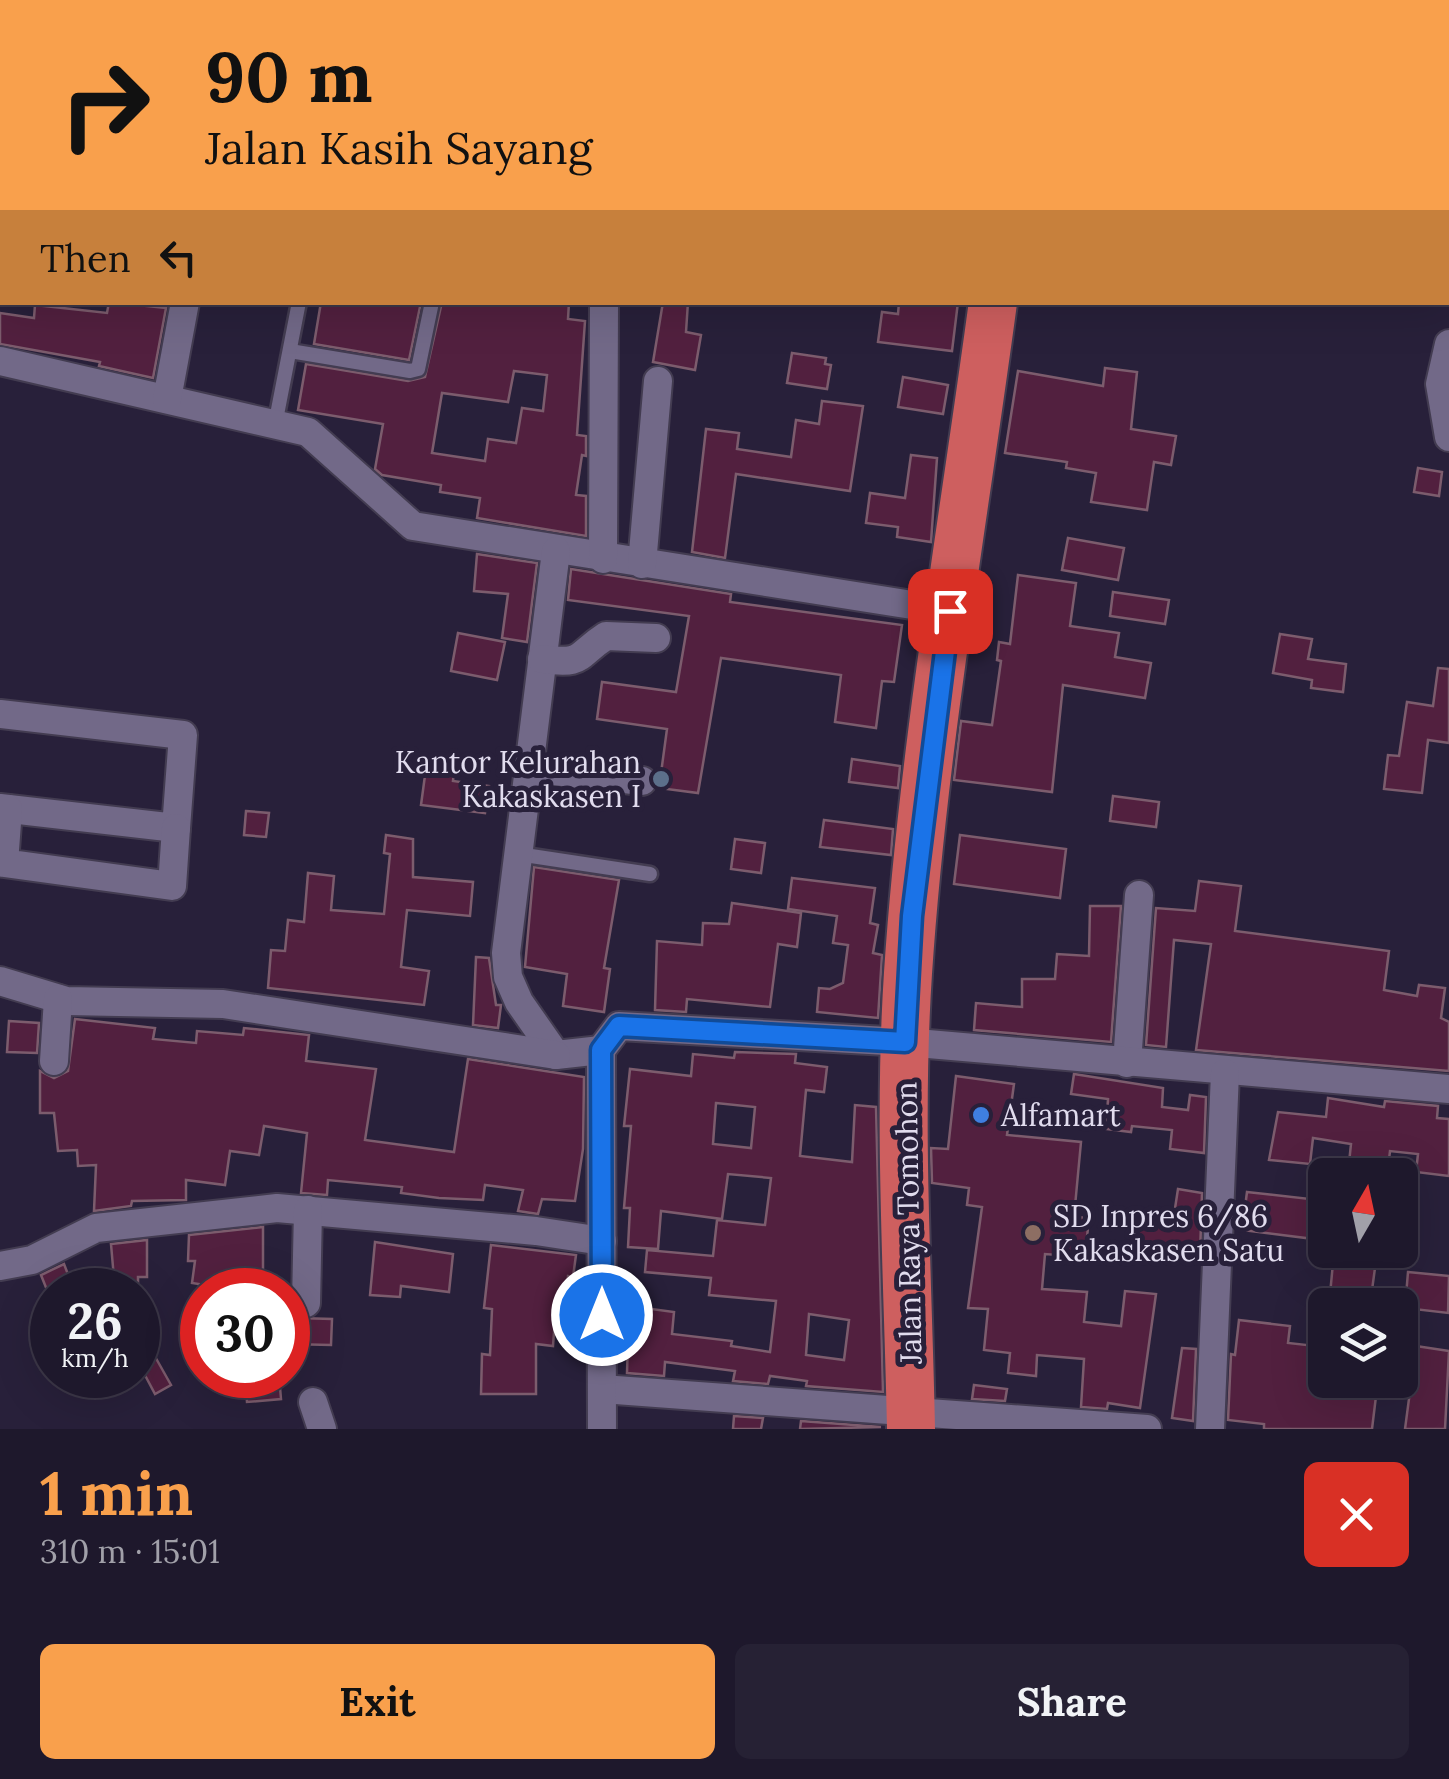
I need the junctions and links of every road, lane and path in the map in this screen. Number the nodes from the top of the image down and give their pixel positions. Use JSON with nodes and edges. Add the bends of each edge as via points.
{"nodes":[{"id":1,"x":184,"y":305,"type":"edge"},
{"id":2,"x":298,"y":305,"type":"edge"},
{"id":3,"x":431,"y":305,"type":"edge"},
{"id":4,"x":604,"y":305,"type":"edge"},
{"id":5,"x":993,"y":305,"type":"edge"},
{"id":6,"x":1449,"y":344,"type":"edge"},
{"id":7,"x":290,"y":350,"type":"junction"},
{"id":8,"x":0,"y":361,"type":"edge"},
{"id":9,"x":658,"y":382,"type":"dead end"},
{"id":10,"x":168,"y":398,"type":"junction"},
{"id":11,"x":276,"y":425,"type":"junction"},
{"id":12,"x":1449,"y":437,"type":"edge"},
{"id":13,"x":556,"y":552,"type":"junction"},
{"id":14,"x":603,"y":559,"type":"junction"},
{"id":15,"x":642,"y":564,"type":"junction"},
{"id":16,"x":950,"y":611,"type":"junction"},
{"id":17,"x":656,"y":638,"type":"dead end"},
{"id":18,"x":542,"y":659,"type":"junction"},
{"id":19,"x":0,"y":714,"type":"edge"},
{"id":20,"x":528,"y":768,"type":"junction"},
{"id":21,"x":642,"y":782,"type":"dead end"},
{"id":22,"x":4,"y":808,"type":"edge"},
{"id":23,"x":176,"y":828,"type":"junction"},
{"id":24,"x":518,"y":854,"type":"junction"},
{"id":25,"x":650,"y":874,"type":"dead end"},
{"id":26,"x":1139,"y":895,"type":"dead end"},
{"id":27,"x":0,"y":981,"type":"edge"},
{"id":28,"x":58,"y":1000,"type":"junction"},
{"id":29,"x":905,"y":1042,"type":"junction"},
{"id":30,"x":601,"y":1050,"type":"junction"},
{"id":31,"x":556,"y":1054,"type":"junction"},
{"id":32,"x":54,"y":1061,"type":"dead end"},
{"id":33,"x":1127,"y":1064,"type":"junction"},
{"id":34,"x":1225,"y":1073,"type":"junction"},
{"id":35,"x":1449,"y":1089,"type":"edge"},
{"id":36,"x":308,"y":1210,"type":"junction"},
{"id":37,"x":602,"y":1242,"type":"junction"},
{"id":38,"x":0,"y":1266,"type":"edge"},
{"id":39,"x":307,"y":1268,"type":"edge"},
{"id":40,"x":602,"y":1389,"type":"junction"},
{"id":41,"x":314,"y":1402,"type":"dead end"},
{"id":42,"x":911,"y":1420,"type":"edge"},
{"id":43,"x":322,"y":1429,"type":"edge"},
{"id":44,"x":602,"y":1429,"type":"edge"},
{"id":45,"x":1147,"y":1429,"type":"edge"},
{"id":46,"x":1210,"y":1429,"type":"edge"}],
"edges":[{"from":1,"to":10,"type":"street"},
{"from":2,"to":7,"type":"lane"},
{"from":3,"to":7,"type":"lane","via":[[418,369],[410,372]]},
{"from":4,"to":14,"type":"street"},
{"from":5,"to":16,"type":"highway","name":"Jalan Raya Tomohon"},
{"from":6,"to":12,"type":"street","via":[[1440,384]]},
{"from":7,"to":11,"type":"lane"},
{"from":8,"to":10,"type":"street"},
{"from":9,"to":15,"type":"street"},
{"from":10,"to":11,"type":"street"},
{"from":11,"to":13,"type":"street","via":[[320,439],[406,524]]},
{"from":13,"to":14,"type":"street"},
{"from":13,"to":18,"type":"street"},
{"from":14,"to":15,"type":"street"},
{"from":15,"to":16,"type":"street"},
{"from":16,"to":29,"type":"highway","name":"Jalan Raya Tomohon","via":[[912,916]]},
{"from":17,"to":18,"type":"street","via":[[606,636],[584,659]]},
{"from":18,"to":20,"type":"street"},
{"from":19,"to":23,"type":"street","via":[[183,735]]},
{"from":20,"to":21,"type":"street"},
{"from":20,"to":24,"type":"street"},
{"from":22,"to":23,"type":"street"},
{"from":22,"to":23,"type":"street","via":[[4,863],[172,886]]},
{"from":24,"to":25,"type":"lane"},
{"from":24,"to":31,"type":"street","via":[[508,977]]},
{"from":26,"to":33,"type":"street"},
{"from":27,"to":28,"type":"street"},
{"from":28,"to":31,"type":"street","via":[[209,1003]]},
{"from":28,"to":32,"type":"street"},
{"from":29,"to":30,"type":"street","via":[[633,1024],[619,1026]]},
{"from":29,"to":33,"type":"street"},
{"from":29,"to":42,"type":"highway","name":"Jalan Raya Tomohon"},
{"from":30,"to":31,"type":"street"},
{"from":30,"to":37,"type":"street"},
{"from":33,"to":34,"type":"street"},
{"from":34,"to":35,"type":"street"},
{"from":34,"to":46,"type":"street"},
{"from":36,"to":37,"type":"street"},
{"from":36,"to":38,"type":"street","via":[[96,1228],[32,1260]]},
{"from":36,"to":39,"type":"street"},
{"from":37,"to":40,"type":"street"},
{"from":40,"to":42,"type":"street"},
{"from":40,"to":44,"type":"street"},
{"from":41,"to":43,"type":"street"},
{"from":42,"to":45,"type":"street"}]}
